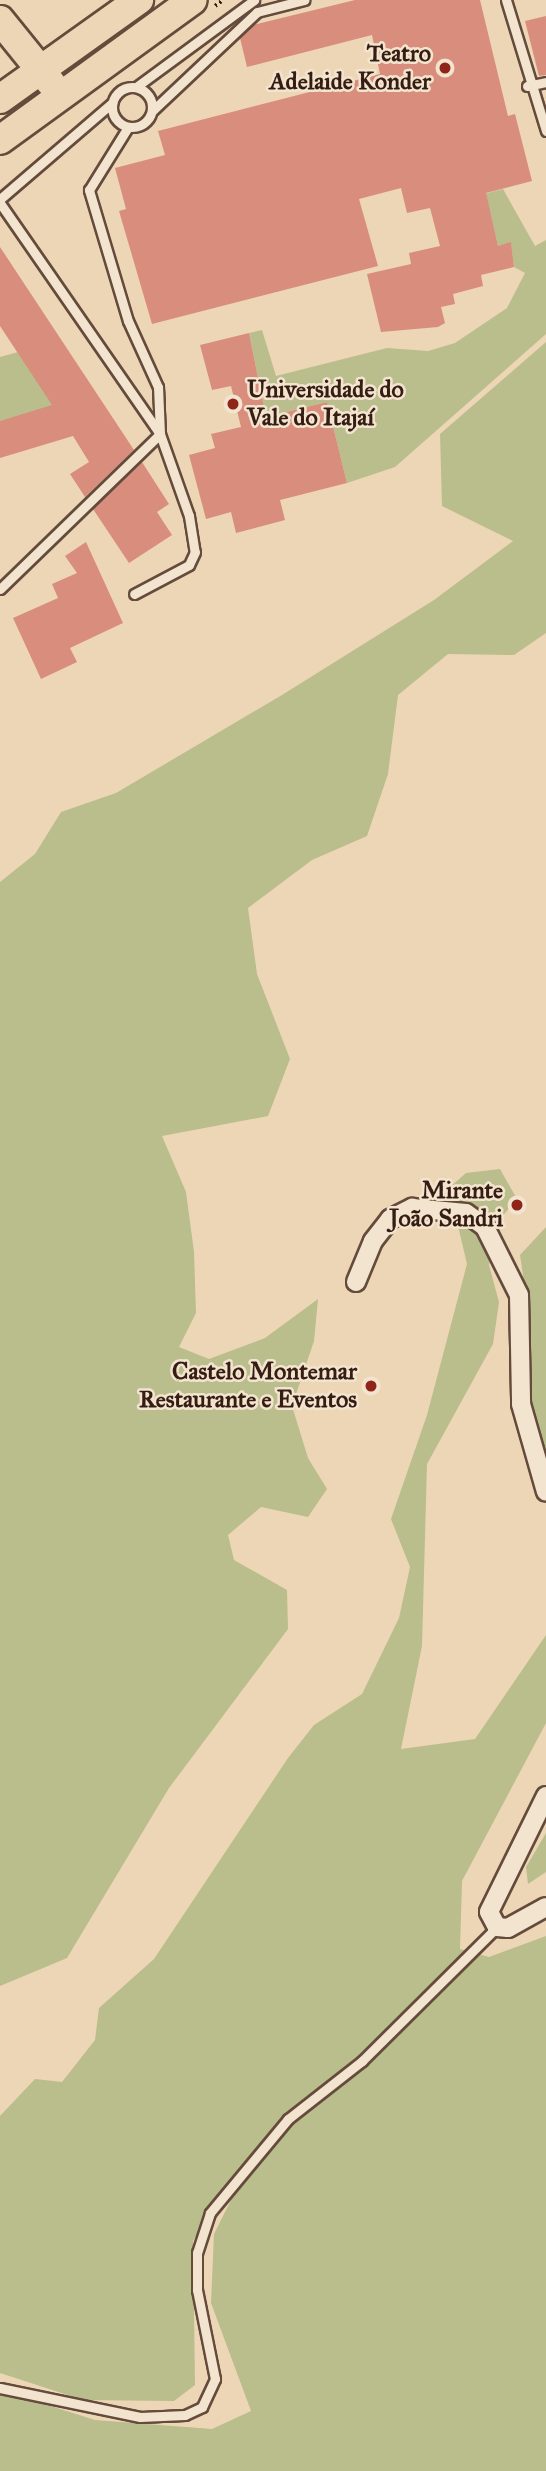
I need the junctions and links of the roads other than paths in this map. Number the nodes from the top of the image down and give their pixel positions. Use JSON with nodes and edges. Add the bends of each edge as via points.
{"nodes":[{"id":1,"x":139,"y":0,"type":"edge"},
{"id":2,"x":193,"y":0,"type":"edge"},
{"id":3,"x":254,"y":0,"type":"edge"},
{"id":4,"x":304,"y":0,"type":"edge"},
{"id":5,"x":506,"y":0,"type":"edge"},
{"id":6,"x":0,"y":20,"type":"edge"},
{"id":7,"x":43,"y":69,"type":"junction"},
{"id":8,"x":546,"y":82,"type":"edge"},
{"id":9,"x":527,"y":86,"type":"junction"},
{"id":10,"x":136,"y":87,"type":"junction"},
{"id":11,"x":0,"y":99,"type":"edge"},
{"id":12,"x":48,"y":103,"type":"junction"},
{"id":13,"x":112,"y":103,"type":"junction"},
{"id":14,"x":152,"y":111,"type":"junction"},
{"id":15,"x":128,"y":127,"type":"junction"},
{"id":16,"x":546,"y":131,"type":"edge"},
{"id":17,"x":0,"y":140,"type":"edge"},
{"id":18,"x":0,"y":201,"type":"edge"},
{"id":19,"x":160,"y":434,"type":"junction"},
{"id":20,"x":0,"y":589,"type":"edge"},
{"id":21,"x":134,"y":594,"type":"dead end"},
{"id":22,"x":356,"y":1282,"type":"dead end"},
{"id":23,"x":546,"y":1492,"type":"edge"},
{"id":24,"x":546,"y":1796,"type":"edge"},
{"id":25,"x":546,"y":1907,"type":"edge"},
{"id":26,"x":497,"y":1927,"type":"junction"},
{"id":27,"x":0,"y":2388,"type":"edge"}],
"edges":[{"from":1,"to":7,"type":"main road"},
{"from":2,"to":12,"type":"main road"},
{"from":3,"to":10,"type":"lane"},
{"from":4,"to":14,"type":"lane","via":[[257,12]]},
{"from":5,"to":9,"type":"lane"},
{"from":6,"to":7,"type":"main road"},
{"from":7,"to":11,"type":"main road"},
{"from":7,"to":12,"type":"main road"},
{"from":8,"to":9,"type":"lane"},
{"from":9,"to":16,"type":"lane"},
{"from":10,"to":13,"type":"lane","via":[[121,90]]},
{"from":10,"to":14,"type":"lane","via":[[149,96]]},
{"from":12,"to":17,"type":"main road"},
{"from":13,"to":15,"type":"lane","via":[[115,118]]},
{"from":13,"to":18,"type":"lane"},
{"from":14,"to":15,"type":"lane","via":[[143,124]]},
{"from":15,"to":19,"type":"lane","via":[[89,190],[128,321],[158,387]]},
{"from":18,"to":19,"type":"lane"},
{"from":19,"to":20,"type":"lane"},
{"from":19,"to":21,"type":"lane","via":[[195,552],[189,565]]},
{"from":22,"to":23,"type":"street","via":[[373,1241],[390,1219],[412,1208],[466,1213],[485,1227],[519,1295],[521,1404]]},
{"from":24,"to":26,"type":"street","via":[[490,1900]]},
{"from":25,"to":26,"type":"street","via":[[524,1924]]},
{"from":26,"to":27,"type":"lane","via":[[362,2061],[288,2119],[210,2213],[197,2253],[197,2290],[215,2379],[202,2407],[185,2415],[140,2417]]}]}
